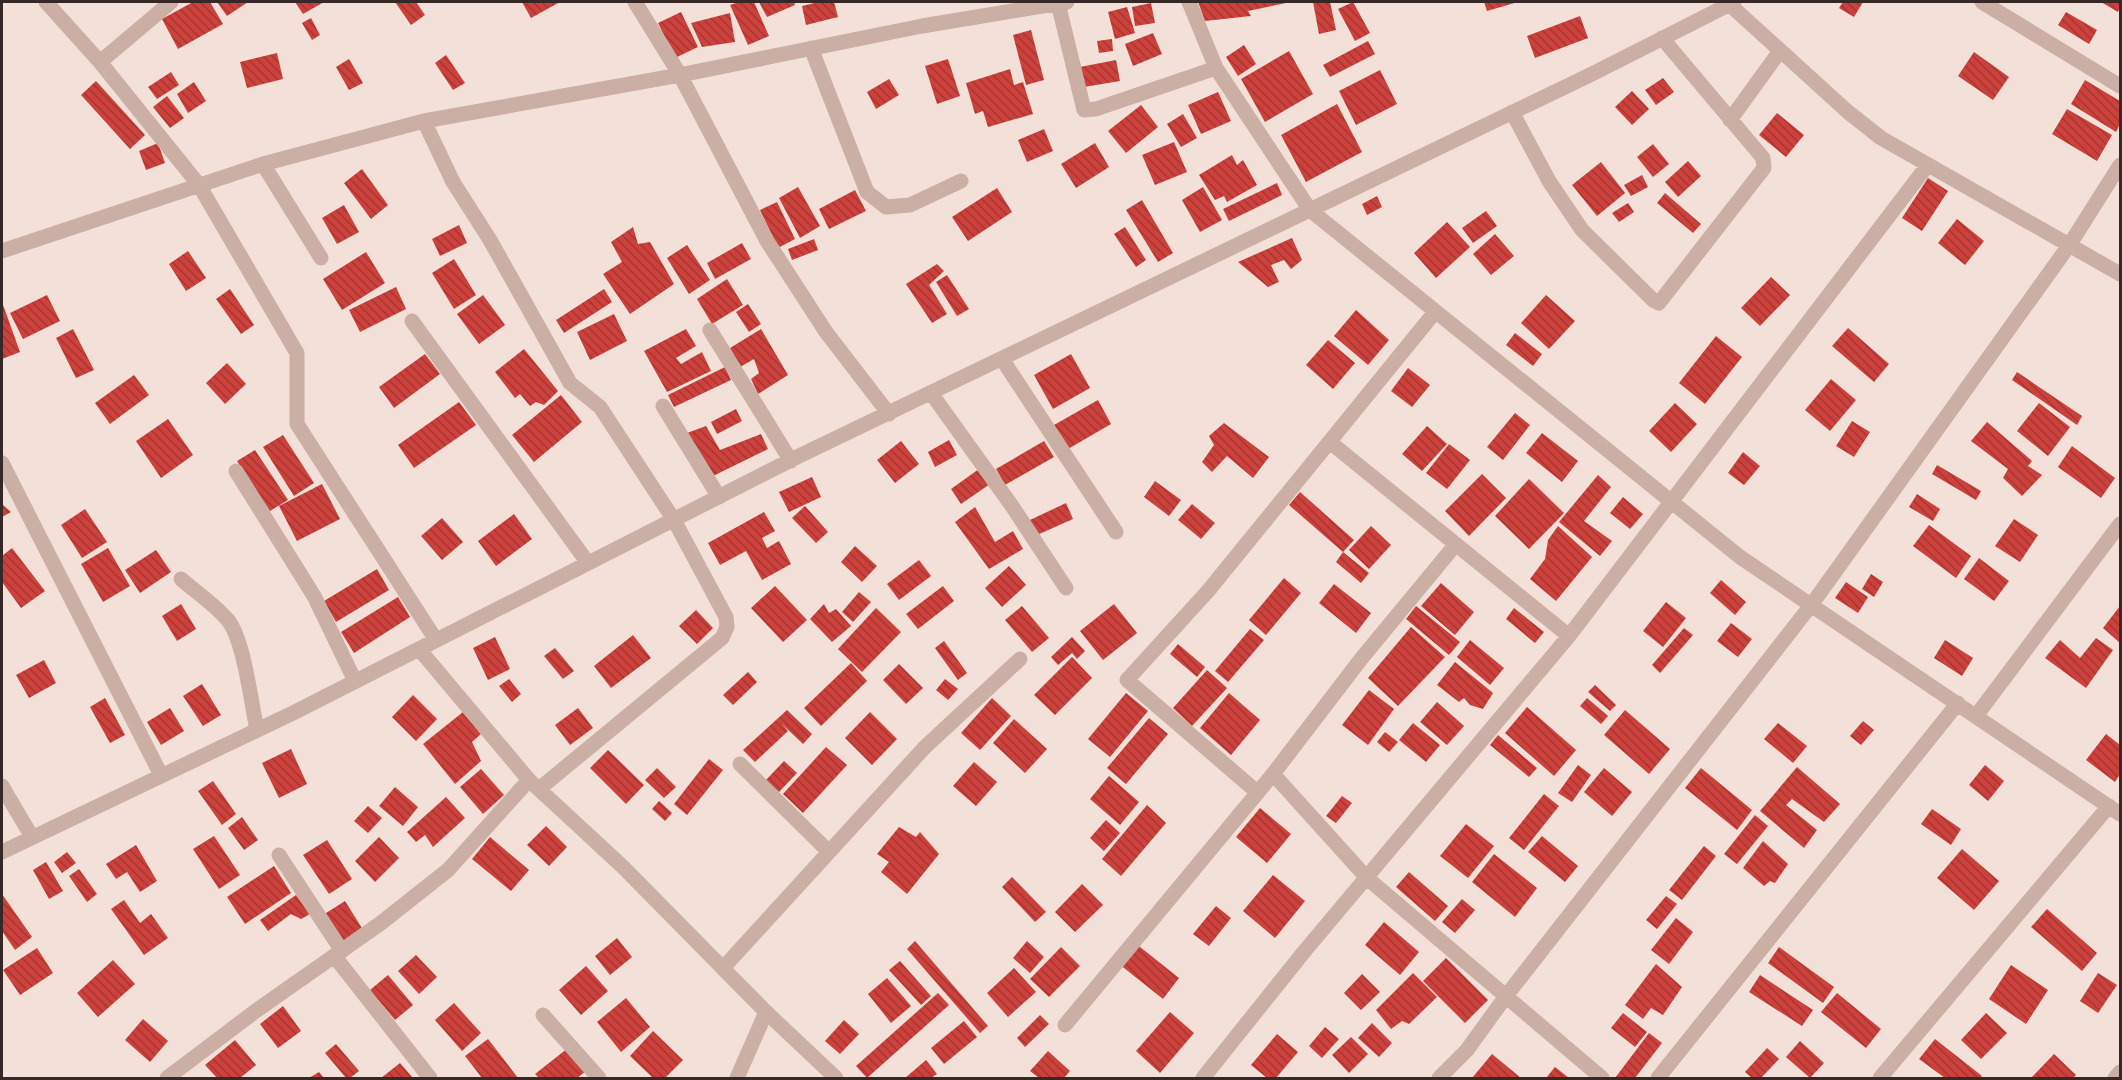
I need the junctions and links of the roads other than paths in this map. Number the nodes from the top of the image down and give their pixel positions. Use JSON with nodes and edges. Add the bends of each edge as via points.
{"nodes":[{"id":1,"x":46,"y":2,"type":"edge"},
{"id":2,"x":171,"y":2,"type":"edge"},
{"id":3,"x":635,"y":2,"type":"edge"},
{"id":4,"x":1062,"y":2,"type":"edge"},
{"id":5,"x":1189,"y":2,"type":"edge"},
{"id":6,"x":1982,"y":2,"type":"edge"},
{"id":7,"x":1732,"y":3,"type":"edge"},
{"id":8,"x":1662,"y":38,"type":"junction"},
{"id":9,"x":812,"y":48,"type":"junction"},
{"id":10,"x":1780,"y":51,"type":"junction"},
{"id":11,"x":100,"y":62,"type":"junction"},
{"id":12,"x":1216,"y":68,"type":"junction"},
{"id":13,"x":680,"y":75,"type":"junction"},
{"id":14,"x":2121,"y":86,"type":"edge"},
{"id":15,"x":1512,"y":112,"type":"junction"},
{"id":16,"x":1730,"y":120,"type":"junction"},
{"id":17,"x":424,"y":122,"type":"junction"},
{"id":18,"x":263,"y":164,"type":"junction"},
{"id":19,"x":2121,"y":165,"type":"edge"},
{"id":20,"x":1927,"y":166,"type":"junction"},
{"id":21,"x":961,"y":181,"type":"dead end"},
{"id":22,"x":199,"y":185,"type":"junction"},
{"id":23,"x":1310,"y":210,"type":"junction"},
{"id":24,"x":2070,"y":244,"type":"junction"},
{"id":25,"x":2,"y":252,"type":"edge"},
{"id":26,"x":321,"y":258,"type":"dead end"},
{"id":27,"x":2121,"y":274,"type":"edge"},
{"id":28,"x":1436,"y":312,"type":"junction"},
{"id":29,"x":412,"y":321,"type":"dead end"},
{"id":30,"x":710,"y":330,"type":"dead end"},
{"id":31,"x":1002,"y":359,"type":"junction"},
{"id":32,"x":931,"y":393,"type":"junction"},
{"id":33,"x":663,"y":406,"type":"dead end"},
{"id":34,"x":888,"y":414,"type":"junction"},
{"id":35,"x":1331,"y":443,"type":"junction"},
{"id":36,"x":791,"y":461,"type":"junction"},
{"id":37,"x":2,"y":464,"type":"edge"},
{"id":38,"x":236,"y":471,"type":"dead end"},
{"id":39,"x":719,"y":497,"type":"junction"},
{"id":40,"x":1670,"y":503,"type":"junction"},
{"id":41,"x":674,"y":520,"type":"junction"},
{"id":42,"x":2121,"y":524,"type":"edge"},
{"id":43,"x":1116,"y":532,"type":"dead end"},
{"id":44,"x":1456,"y":544,"type":"junction"},
{"id":45,"x":588,"y":563,"type":"junction"},
{"id":46,"x":181,"y":579,"type":"dead end"},
{"id":47,"x":1066,"y":588,"type":"dead end"},
{"id":48,"x":1812,"y":604,"type":"junction"},
{"id":49,"x":1569,"y":636,"type":"junction"},
{"id":50,"x":436,"y":640,"type":"junction"},
{"id":51,"x":419,"y":649,"type":"junction"},
{"id":52,"x":1020,"y":659,"type":"dead end"},
{"id":53,"x":356,"y":681,"type":"junction"},
{"id":54,"x":1958,"y":703,"type":"junction"},
{"id":55,"x":1976,"y":716,"type":"junction"},
{"id":56,"x":257,"y":730,"type":"junction"},
{"id":57,"x":740,"y":764,"type":"dead end"},
{"id":58,"x":1273,"y":774,"type":"junction"},
{"id":59,"x":161,"y":775,"type":"junction"},
{"id":60,"x":534,"y":785,"type":"junction"},
{"id":61,"x":2,"y":786,"type":"edge"},
{"id":62,"x":1257,"y":792,"type":"junction"},
{"id":63,"x":2115,"y":810,"type":"edge"},
{"id":64,"x":33,"y":837,"type":"junction"},
{"id":65,"x":2,"y":852,"type":"edge"},
{"id":66,"x":829,"y":852,"type":"junction"},
{"id":67,"x":279,"y":855,"type":"dead end"},
{"id":68,"x":1367,"y":878,"type":"junction"},
{"id":69,"x":338,"y":954,"type":"junction"},
{"id":70,"x":723,"y":968,"type":"junction"},
{"id":71,"x":1506,"y":996,"type":"junction"},
{"id":72,"x":766,"y":1012,"type":"junction"},
{"id":73,"x":543,"y":1015,"type":"dead end"},
{"id":74,"x":1065,"y":1025,"type":"dead end"},
{"id":75,"x":2121,"y":1072,"type":"edge"},
{"id":76,"x":174,"y":1076,"type":"edge"},
{"id":77,"x":430,"y":1078,"type":"edge"},
{"id":78,"x":599,"y":1078,"type":"edge"},
{"id":79,"x":737,"y":1078,"type":"edge"},
{"id":80,"x":836,"y":1078,"type":"edge"},
{"id":81,"x":1203,"y":1078,"type":"edge"},
{"id":82,"x":1439,"y":1078,"type":"edge"},
{"id":83,"x":1602,"y":1078,"type":"edge"},
{"id":84,"x":1658,"y":1078,"type":"edge"},
{"id":85,"x":1880,"y":1078,"type":"edge"},
{"id":86,"x":2115,"y":1078,"type":"edge"}],
"edges":[{"from":1,"to":11,"type":"street"},
{"from":2,"to":11,"type":"street"},
{"from":3,"to":13,"type":"street"},
{"from":4,"to":9,"type":"street"},
{"from":4,"to":12,"type":"street","via":[[1084,110],[1096,110]]},
{"from":5,"to":12,"type":"street"},
{"from":6,"to":14,"type":"street"},
{"from":7,"to":8,"type":"street"},
{"from":7,"to":10,"type":"street"},
{"from":8,"to":15,"type":"street"},
{"from":8,"to":16,"type":"street"},
{"from":9,"to":13,"type":"street"},
{"from":9,"to":21,"type":"street","via":[[867,192],[886,207],[902,206]]},
{"from":10,"to":16,"type":"street"},
{"from":10,"to":20,"type":"street","via":[[1881,138]]},
{"from":11,"to":22,"type":"street"},
{"from":12,"to":23,"type":"street"},
{"from":13,"to":17,"type":"street"},
{"from":13,"to":34,"type":"street","via":[[767,241],[826,332]]},
{"from":15,"to":16,"type":"street","via":[[1549,182],[1582,230],[1659,303],[1764,168],[1763,158]]},
{"from":15,"to":23,"type":"street"},
{"from":17,"to":18,"type":"street"},
{"from":17,"to":41,"type":"street","via":[[453,182],[570,383],[600,407]]},
{"from":18,"to":22,"type":"street"},
{"from":18,"to":26,"type":"street"},
{"from":19,"to":24,"type":"street"},
{"from":20,"to":24,"type":"street"},
{"from":20,"to":40,"type":"street"},
{"from":22,"to":25,"type":"street"},
{"from":22,"to":50,"type":"street","via":[[297,354],[297,423]]},
{"from":23,"to":28,"type":"street"},
{"from":23,"to":31,"type":"street"},
{"from":24,"to":27,"type":"street"},
{"from":24,"to":48,"type":"street"},
{"from":28,"to":35,"type":"street"},
{"from":28,"to":40,"type":"street"},
{"from":29,"to":45,"type":"street"},
{"from":30,"to":36,"type":"street"},
{"from":31,"to":32,"type":"street"},
{"from":31,"to":43,"type":"street"},
{"from":32,"to":34,"type":"street"},
{"from":32,"to":47,"type":"street"},
{"from":33,"to":39,"type":"street"},
{"from":34,"to":36,"type":"street"},
{"from":35,"to":44,"type":"street"},
{"from":35,"to":62,"type":"street","via":[[1208,591],[1127,680]]},
{"from":36,"to":39,"type":"street"},
{"from":37,"to":59,"type":"street"},
{"from":38,"to":53,"type":"street","via":[[314,596]]},
{"from":39,"to":41,"type":"street"},
{"from":40,"to":48,"type":"street","via":[[1740,557]]},
{"from":40,"to":49,"type":"street"},
{"from":41,"to":45,"type":"street"},
{"from":41,"to":60,"type":"street","via":[[726,617],[722,638]]},
{"from":42,"to":55,"type":"street"},
{"from":44,"to":49,"type":"street"},
{"from":44,"to":58,"type":"street"},
{"from":45,"to":50,"type":"street"},
{"from":46,"to":56,"type":"street","via":[[228,619],[236,631]]},
{"from":48,"to":54,"type":"street"},
{"from":48,"to":71,"type":"street"},
{"from":49,"to":68,"type":"street"},
{"from":50,"to":51,"type":"street"},
{"from":51,"to":53,"type":"street"},
{"from":51,"to":60,"type":"street"},
{"from":52,"to":66,"type":"street","via":[[925,747]]},
{"from":53,"to":56,"type":"street"},
{"from":54,"to":55,"type":"street"},
{"from":54,"to":84,"type":"street"},
{"from":55,"to":63,"type":"street"},
{"from":56,"to":59,"type":"street"},
{"from":57,"to":66,"type":"street"},
{"from":58,"to":62,"type":"street"},
{"from":58,"to":68,"type":"street"},
{"from":59,"to":64,"type":"street"},
{"from":60,"to":69,"type":"street","via":[[448,870]]},
{"from":60,"to":70,"type":"street"},
{"from":61,"to":64,"type":"street"},
{"from":62,"to":74,"type":"street"},
{"from":63,"to":85,"type":"street"},
{"from":64,"to":65,"type":"street"},
{"from":66,"to":70,"type":"street"},
{"from":67,"to":69,"type":"street"},
{"from":68,"to":71,"type":"street"},
{"from":68,"to":81,"type":"street"},
{"from":69,"to":76,"type":"street","via":[[257,1010]]},
{"from":69,"to":77,"type":"street"},
{"from":70,"to":72,"type":"street"},
{"from":71,"to":82,"type":"street","via":[[1467,1050]]},
{"from":71,"to":83,"type":"street"},
{"from":72,"to":79,"type":"street"},
{"from":72,"to":80,"type":"street"},
{"from":73,"to":78,"type":"street"},
{"from":75,"to":86,"type":"street"}]}
